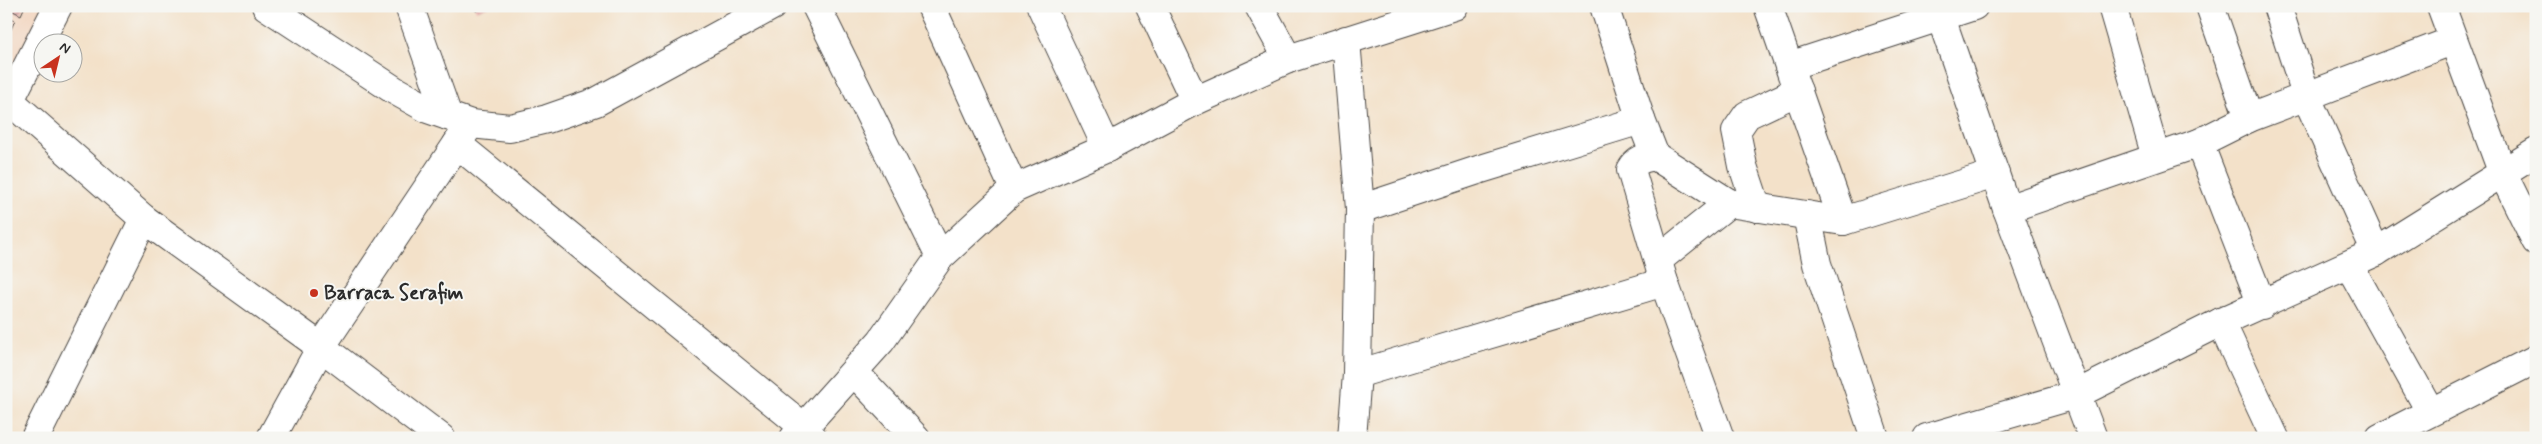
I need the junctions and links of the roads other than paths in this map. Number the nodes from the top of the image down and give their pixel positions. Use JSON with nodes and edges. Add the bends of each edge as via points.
{"nodes":[{"id":1,"x":58,"y":6,"type":"edge"},
{"id":2,"x":409,"y":6,"type":"edge"},
{"id":3,"x":816,"y":6,"type":"edge"},
{"id":4,"x":931,"y":6,"type":"edge"},
{"id":5,"x":1041,"y":6,"type":"edge"},
{"id":6,"x":1150,"y":6,"type":"edge"},
{"id":7,"x":1259,"y":6,"type":"edge"},
{"id":8,"x":1454,"y":6,"type":"edge"},
{"id":9,"x":1604,"y":6,"type":"edge"},
{"id":10,"x":1768,"y":6,"type":"edge"},
{"id":11,"x":1974,"y":6,"type":"edge"},
{"id":12,"x":2112,"y":6,"type":"edge"},
{"id":13,"x":2210,"y":6,"type":"edge"},
{"id":14,"x":2276,"y":6,"type":"edge"},
{"id":15,"x":2441,"y":6,"type":"edge"},
{"id":16,"x":278,"y":9,"type":"edge"},
{"id":17,"x":757,"y":10,"type":"edge"},
{"id":18,"x":1938,"y":12,"type":"edge"},
{"id":19,"x":1346,"y":40,"type":"junction"},
{"id":20,"x":2452,"y":41,"type":"junction"},
{"id":21,"x":1288,"y":59,"type":"junction"},
{"id":22,"x":1789,"y":66,"type":"junction"},
{"id":23,"x":1798,"y":91,"type":"junction"},
{"id":24,"x":2307,"y":98,"type":"junction"},
{"id":25,"x":1195,"y":101,"type":"junction"},
{"id":26,"x":8,"y":104,"type":"edge"},
{"id":27,"x":2249,"y":118,"type":"junction"},
{"id":28,"x":1641,"y":120,"type":"junction"},
{"id":29,"x":459,"y":128,"type":"junction"},
{"id":30,"x":2199,"y":144,"type":"junction"},
{"id":31,"x":1107,"y":148,"type":"junction"},
{"id":32,"x":2536,"y":152,"type":"edge"},
{"id":33,"x":1656,"y":156,"type":"junction"},
{"id":34,"x":2156,"y":157,"type":"junction"},
{"id":35,"x":1995,"y":174,"type":"junction"},
{"id":36,"x":2503,"y":174,"type":"junction"},
{"id":37,"x":1014,"y":189,"type":"junction"},
{"id":38,"x":1729,"y":203,"type":"junction"},
{"id":39,"x":1757,"y":208,"type":"junction"},
{"id":40,"x":1360,"y":209,"type":"junction"},
{"id":41,"x":2007,"y":209,"type":"junction"},
{"id":42,"x":1807,"y":215,"type":"junction"},
{"id":43,"x":144,"y":219,"type":"junction"},
{"id":44,"x":1843,"y":221,"type":"junction"},
{"id":45,"x":2536,"y":241,"type":"edge"},
{"id":46,"x":2376,"y":252,"type":"junction"},
{"id":47,"x":940,"y":257,"type":"junction"},
{"id":48,"x":2349,"y":265,"type":"junction"},
{"id":49,"x":1661,"y":271,"type":"junction"},
{"id":50,"x":2262,"y":305,"type":"junction"},
{"id":51,"x":2221,"y":322,"type":"junction"},
{"id":52,"x":321,"y":347,"type":"junction"},
{"id":53,"x":2536,"y":360,"type":"edge"},
{"id":54,"x":854,"y":372,"type":"junction"},
{"id":55,"x":1357,"y":374,"type":"junction"},
{"id":56,"x":2075,"y":395,"type":"junction"},
{"id":57,"x":2430,"y":411,"type":"junction"},
{"id":58,"x":804,"y":434,"type":"edge"},
{"id":59,"x":36,"y":438,"type":"edge"},
{"id":60,"x":271,"y":438,"type":"edge"},
{"id":61,"x":441,"y":438,"type":"edge"},
{"id":62,"x":916,"y":438,"type":"edge"},
{"id":63,"x":1352,"y":438,"type":"edge"},
{"id":64,"x":1720,"y":438,"type":"edge"},
{"id":65,"x":1875,"y":438,"type":"edge"},
{"id":66,"x":1927,"y":438,"type":"edge"},
{"id":67,"x":2093,"y":438,"type":"edge"},
{"id":68,"x":2275,"y":438,"type":"edge"},
{"id":69,"x":2380,"y":438,"type":"edge"}],
"edges":[{"from":1,"to":26,"type":"street"},
{"from":2,"to":29,"type":"street"},
{"from":3,"to":47,"type":"street"},
{"from":4,"to":37,"type":"street"},
{"from":5,"to":31,"type":"street"},
{"from":6,"to":25,"type":"street"},
{"from":7,"to":21,"type":"street"},
{"from":8,"to":19,"type":"street"},
{"from":9,"to":28,"type":"street"},
{"from":10,"to":22,"type":"street"},
{"from":11,"to":18,"type":"street"},
{"from":12,"to":34,"type":"street"},
{"from":13,"to":27,"type":"street"},
{"from":14,"to":24,"type":"street"},
{"from":15,"to":20,"type":"street"},
{"from":16,"to":29,"type":"street","via":[[394,90]]},
{"from":17,"to":29,"type":"street","via":[[596,102],[510,128]]},
{"from":18,"to":22,"type":"street"},
{"from":18,"to":35,"type":"street"},
{"from":19,"to":21,"type":"street"},
{"from":19,"to":40,"type":"street"},
{"from":20,"to":24,"type":"street"},
{"from":20,"to":36,"type":"street"},
{"from":21,"to":25,"type":"street"},
{"from":22,"to":23,"type":"street"},
{"from":23,"to":39,"type":"street","via":[[1747,116],[1736,131]]},
{"from":23,"to":44,"type":"street"},
{"from":24,"to":27,"type":"street"},
{"from":24,"to":46,"type":"street"},
{"from":25,"to":31,"type":"street"},
{"from":26,"to":43,"type":"street"},
{"from":27,"to":30,"type":"street"},
{"from":28,"to":33,"type":"street"},
{"from":28,"to":40,"type":"street"},
{"from":29,"to":52,"type":"street"},
{"from":29,"to":58,"type":"street"},
{"from":30,"to":34,"type":"street"},
{"from":30,"to":50,"type":"street"},
{"from":31,"to":37,"type":"street"},
{"from":32,"to":36,"type":"street"},
{"from":33,"to":38,"type":"street"},
{"from":33,"to":49,"type":"street","via":[[1640,159],[1631,170]]},
{"from":34,"to":41,"type":"street"},
{"from":35,"to":41,"type":"street"},
{"from":35,"to":44,"type":"street"},
{"from":36,"to":45,"type":"street"},
{"from":36,"to":46,"type":"street"},
{"from":37,"to":47,"type":"street"},
{"from":38,"to":39,"type":"street"},
{"from":38,"to":49,"type":"street"},
{"from":39,"to":42,"type":"street"},
{"from":40,"to":55,"type":"street"},
{"from":41,"to":56,"type":"street"},
{"from":42,"to":44,"type":"street"},
{"from":42,"to":65,"type":"street","via":[[1817,264]]},
{"from":43,"to":52,"type":"street"},
{"from":43,"to":59,"type":"street"},
{"from":46,"to":48,"type":"street"},
{"from":47,"to":54,"type":"street","via":[[881,341]]},
{"from":48,"to":50,"type":"street"},
{"from":48,"to":57,"type":"street"},
{"from":49,"to":55,"type":"street"},
{"from":49,"to":64,"type":"street"},
{"from":50,"to":51,"type":"street"},
{"from":51,"to":56,"type":"street"},
{"from":51,"to":68,"type":"street"},
{"from":52,"to":60,"type":"street"},
{"from":52,"to":61,"type":"street"},
{"from":53,"to":57,"type":"street"},
{"from":54,"to":58,"type":"street"},
{"from":54,"to":62,"type":"street"},
{"from":55,"to":63,"type":"street"},
{"from":56,"to":66,"type":"street"},
{"from":56,"to":67,"type":"street"},
{"from":57,"to":69,"type":"street"}]}
